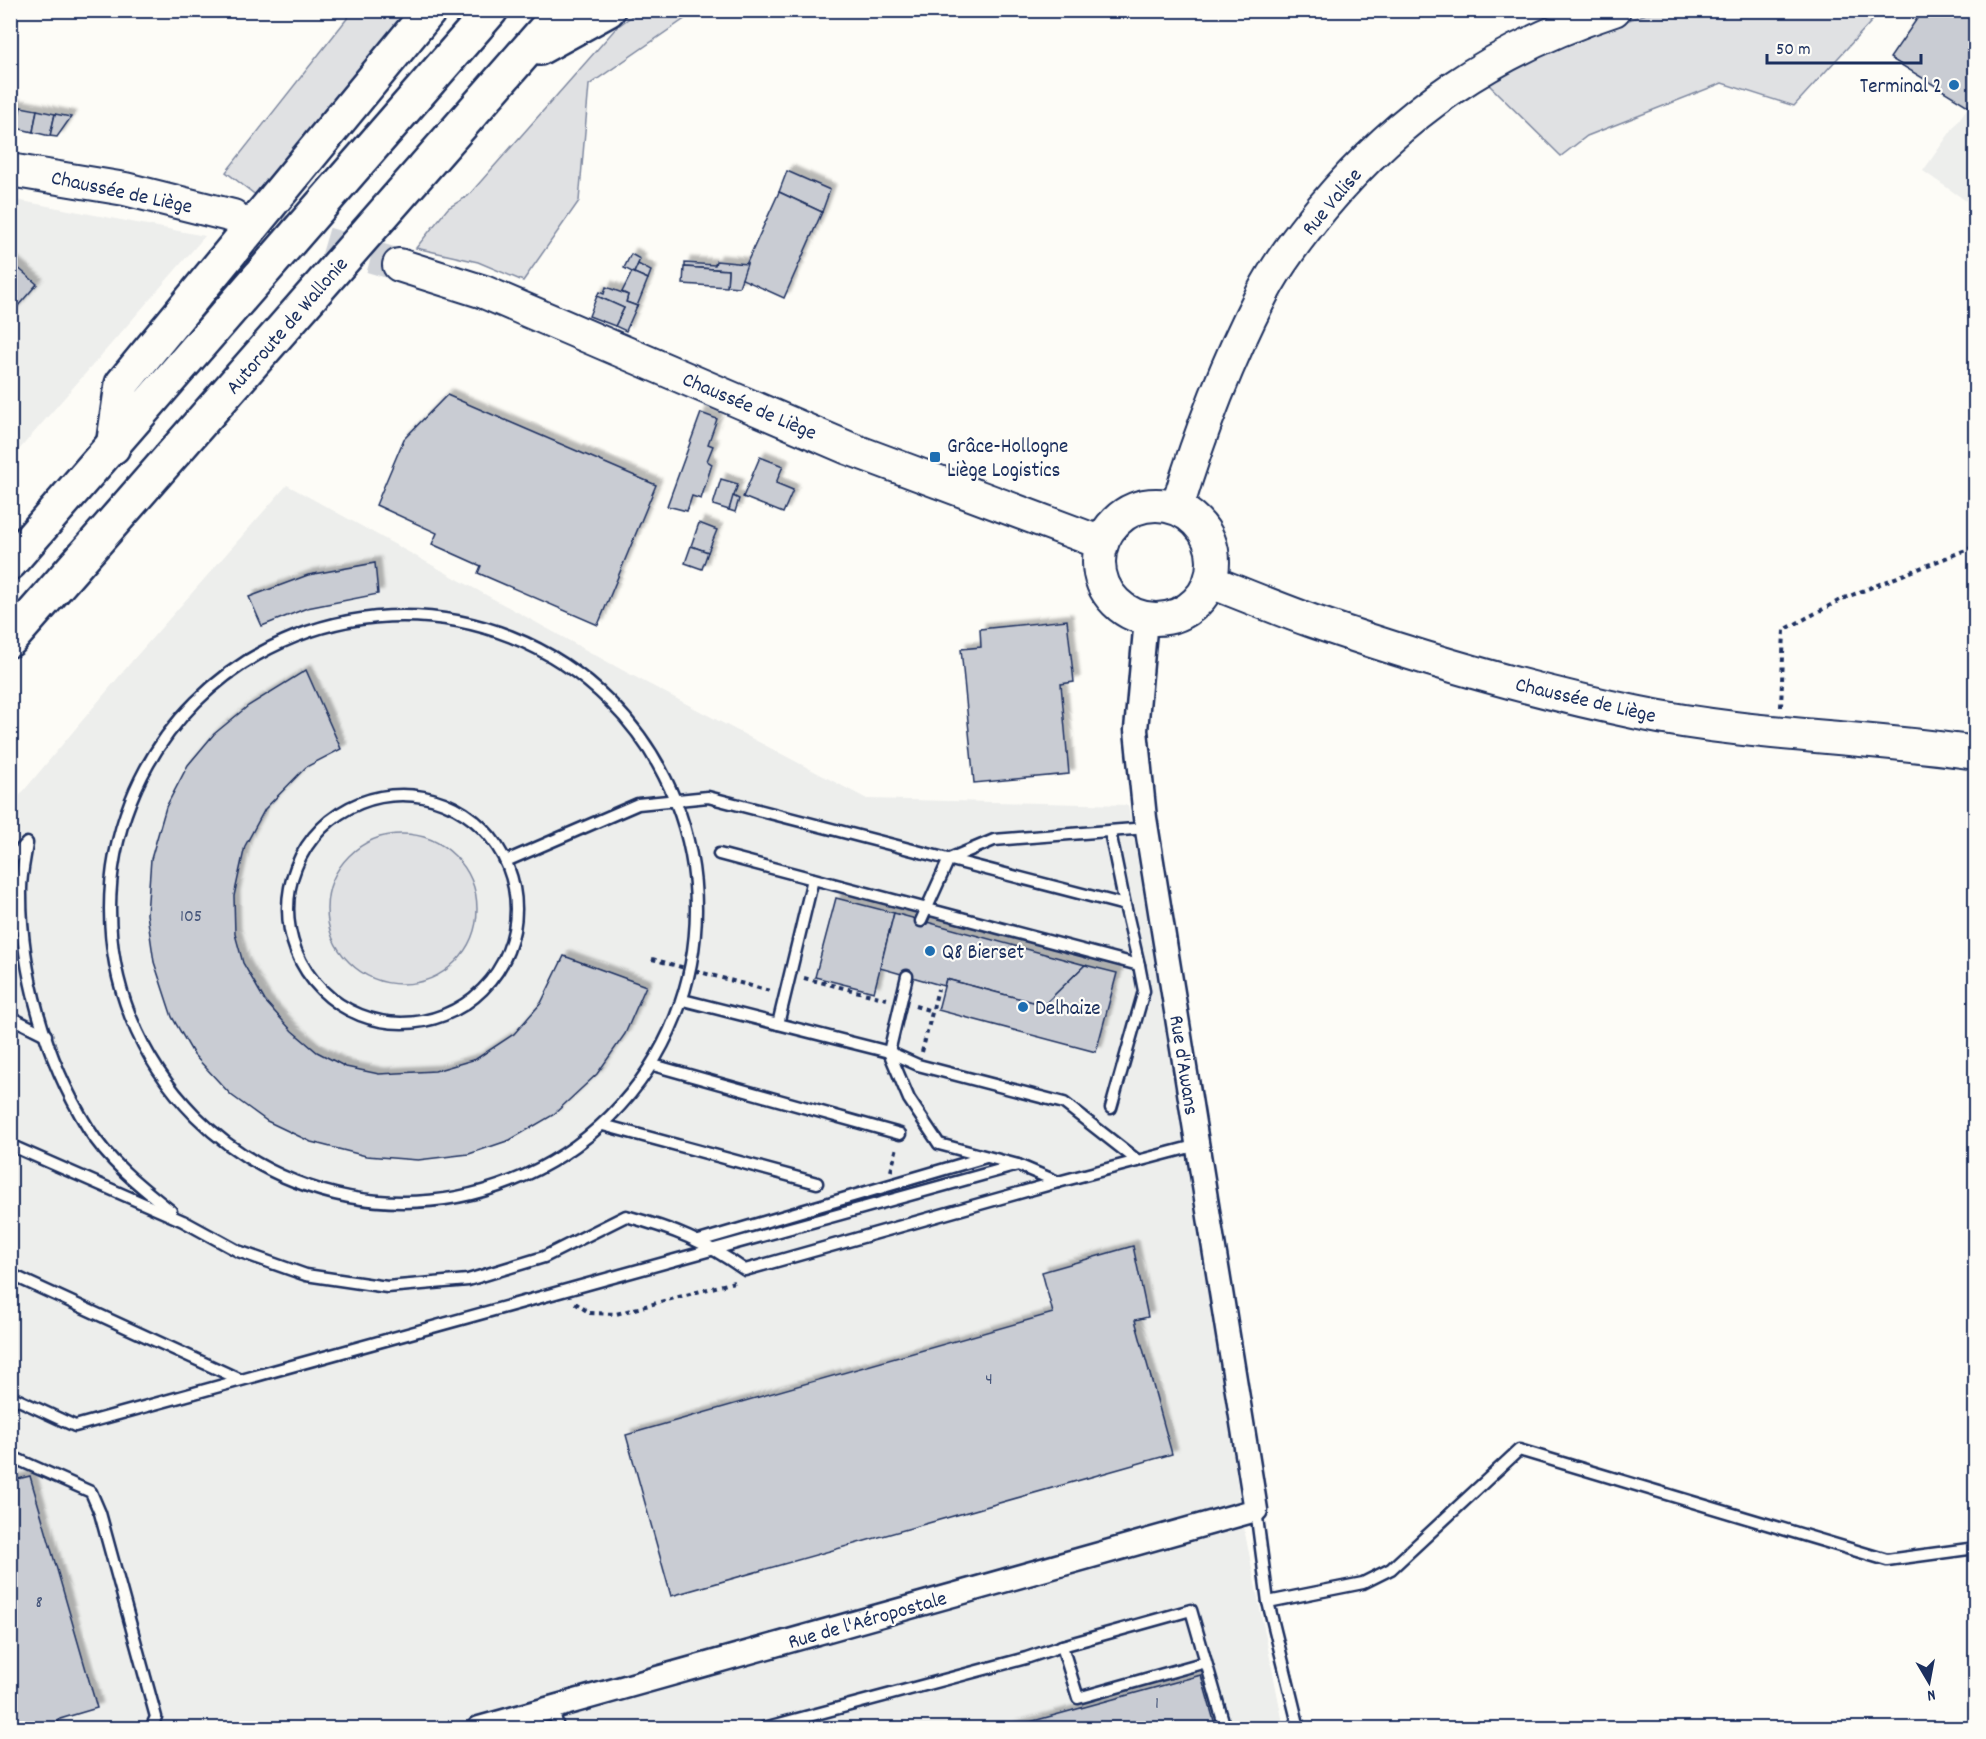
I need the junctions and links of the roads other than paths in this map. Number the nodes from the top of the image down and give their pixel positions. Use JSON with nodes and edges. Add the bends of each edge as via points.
{"nodes":[{"id":1,"x":430,"y":10,"type":"edge"},
{"id":2,"x":491,"y":10,"type":"edge"},
{"id":3,"x":562,"y":10,"type":"edge"},
{"id":4,"x":608,"y":10,"type":"edge"},
{"id":5,"x":1614,"y":10,"type":"edge"},
{"id":6,"x":521,"y":57,"type":"junction"},
{"id":7,"x":10,"y":170,"type":"edge"},
{"id":8,"x":233,"y":216,"type":"tunnel mouth"},
{"id":9,"x":399,"y":265,"type":"tunnel mouth"},
{"id":10,"x":113,"y":447,"type":"junction"},
{"id":11,"x":1177,"y":508,"type":"junction"},
{"id":12,"x":1102,"y":543,"type":"junction"},
{"id":13,"x":10,"y":563,"type":"edge"},
{"id":14,"x":1211,"y":582,"type":"junction"},
{"id":15,"x":1146,"y":619,"type":"junction"},
{"id":16,"x":10,"y":640,"type":"edge"},
{"id":17,"x":1976,"y":753,"type":"edge"},
{"id":18,"x":677,"y":800,"type":"junction"},
{"id":19,"x":1147,"y":828,"type":"junction"},
{"id":20,"x":1110,"y":832,"type":"junction"},
{"id":21,"x":719,"y":854,"type":"dead end"},
{"id":22,"x":949,"y":859,"type":"junction"},
{"id":23,"x":10,"y":861,"type":"edge"},
{"id":24,"x":506,"y":861,"type":"junction"},
{"id":25,"x":813,"y":879,"type":"junction"},
{"id":26,"x":1125,"y":905,"type":"junction"},
{"id":27,"x":925,"y":908,"type":"junction"},
{"id":28,"x":921,"y":921,"type":"dead end"},
{"id":29,"x":1139,"y":965,"type":"junction"},
{"id":30,"x":908,"y":976,"type":"dead end"},
{"id":31,"x":683,"y":1000,"type":"junction"},
{"id":32,"x":10,"y":1017,"type":"edge"},
{"id":33,"x":778,"y":1024,"type":"junction"},
{"id":34,"x":46,"y":1035,"type":"junction"},
{"id":35,"x":889,"y":1052,"type":"junction"},
{"id":36,"x":653,"y":1065,"type":"junction"},
{"id":37,"x":1111,"y":1108,"type":"dead end"},
{"id":38,"x":603,"y":1125,"type":"junction"},
{"id":39,"x":900,"y":1134,"type":"dead end"},
{"id":40,"x":10,"y":1145,"type":"edge"},
{"id":41,"x":1198,"y":1145,"type":"junction"},
{"id":42,"x":986,"y":1157,"type":"junction"},
{"id":43,"x":1137,"y":1161,"type":"junction"},
{"id":44,"x":1018,"y":1165,"type":"junction"},
{"id":45,"x":1058,"y":1182,"type":"junction"},
{"id":46,"x":817,"y":1183,"type":"dead end"},
{"id":47,"x":183,"y":1221,"type":"junction"},
{"id":48,"x":699,"y":1241,"type":"junction"},
{"id":49,"x":715,"y":1249,"type":"junction"},
{"id":50,"x":10,"y":1274,"type":"edge"},
{"id":51,"x":239,"y":1379,"type":"junction"},
{"id":52,"x":10,"y":1396,"type":"edge"},
{"id":53,"x":10,"y":1456,"type":"edge"},
{"id":54,"x":1256,"y":1510,"type":"junction"},
{"id":55,"x":1976,"y":1548,"type":"edge"},
{"id":56,"x":1268,"y":1602,"type":"junction"},
{"id":57,"x":1062,"y":1646,"type":"junction"},
{"id":58,"x":1206,"y":1662,"type":"junction"},
{"id":59,"x":555,"y":1718,"type":"edge"},
{"id":60,"x":522,"y":1723,"type":"edge"},
{"id":61,"x":151,"y":1728,"type":"edge"},
{"id":62,"x":479,"y":1728,"type":"edge"},
{"id":63,"x":764,"y":1728,"type":"edge"},
{"id":64,"x":1225,"y":1728,"type":"edge"},
{"id":65,"x":1299,"y":1728,"type":"edge"}],
"edges":[{"from":1,"to":10,"type":"highway","via":[[122,384]]},
{"from":2,"to":10,"type":"highway"},
{"from":3,"to":6,"type":"highway","name":"Autoroute de Wallonie"},
{"from":4,"to":6,"type":"highway"},
{"from":5,"to":11,"type":"main road","name":"Rue Valise","via":[[1501,57],[1430,102],[1355,169],[1304,230],[1263,292],[1192,456]]},
{"from":6,"to":16,"type":"highway","name":"Autoroute de Wallonie"},
{"from":7,"to":8,"type":"main road","name":"Chaussée de Liège","via":[[125,189]]},
{"from":9,"to":12,"type":"main road","name":"Chaussée de Liège","via":[[484,292],[848,448]]},
{"from":10,"to":13,"type":"highway"},
{"from":11,"to":12,"type":"main road","via":[[1141,506],[1124,514]]},
{"from":11,"to":14,"type":"main road","via":[[1196,520],[1209,538],[1214,560]]},
{"from":12,"to":15,"type":"main road","via":[[1102,582],[1112,599],[1127,612]]},
{"from":14,"to":15,"type":"main road","via":[[1185,612],[1166,619]]},
{"from":14,"to":17,"type":"main road","name":"Chaussée de Liège","via":[[1311,621],[1528,687],[1640,713],[1780,735]]},
{"from":15,"to":19,"type":"street","name":"Rue d'Awans","via":[[1136,730]]},
{"from":18,"to":22,"type":"lane","via":[[708,796]]},
{"from":18,"to":24,"type":"lane","via":[[638,804]]},
{"from":18,"to":31,"type":"lane","via":[[697,883],[692,970]]},
{"from":18,"to":38,"type":"lane","via":[[654,756],[626,716],[592,684],[550,654],[505,634],[458,620],[407,615],[360,618],[310,631],[266,649],[224,676],[188,709],[158,748],[134,791],[118,837],[110,886],[110,937],[118,983],[135,1030],[159,1073],[191,1112],[226,1144],[268,1170],[313,1189],[411,1203],[507,1184],[550,1163]]},
{"from":19,"to":20,"type":"lane"},
{"from":19,"to":41,"type":"street","name":"Rue d'Awans"},
{"from":20,"to":22,"type":"lane","via":[[994,840]]},
{"from":20,"to":26,"type":"lane"},
{"from":21,"to":25,"type":"lane"},
{"from":22,"to":26,"type":"lane"},
{"from":22,"to":27,"type":"lane"},
{"from":23,"to":34,"type":"lane","via":[[27,843],[21,887],[24,941],[36,1010]]},
{"from":24,"to":24,"type":"lane","via":[[493,839],[464,812],[427,797],[387,795],[352,806],[322,826],[300,855],[288,890],[288,926],[299,961],[327,996],[349,1012],[384,1023],[421,1023],[458,1010],[489,985],[509,951],[517,912]]},
{"from":25,"to":27,"type":"lane"},
{"from":25,"to":33,"type":"lane"},
{"from":26,"to":29,"type":"lane"},
{"from":27,"to":28,"type":"lane"},
{"from":27,"to":29,"type":"lane"},
{"from":29,"to":37,"type":"lane","via":[[1144,991]]},
{"from":30,"to":35,"type":"lane"},
{"from":31,"to":33,"type":"lane"},
{"from":31,"to":36,"type":"lane"},
{"from":32,"to":34,"type":"lane"},
{"from":33,"to":35,"type":"lane"},
{"from":34,"to":47,"type":"lane","via":[[61,1076],[88,1129],[127,1175]]},
{"from":35,"to":42,"type":"lane","via":[[909,1099],[939,1144]]},
{"from":35,"to":43,"type":"lane","via":[[918,1065],[1064,1103]]},
{"from":36,"to":38,"type":"lane"},
{"from":36,"to":39,"type":"lane"},
{"from":38,"to":46,"type":"lane"},
{"from":40,"to":47,"type":"lane"},
{"from":41,"to":43,"type":"lane"},
{"from":41,"to":54,"type":"street","name":"Rue d'Awans"},
{"from":42,"to":44,"type":"lane"},
{"from":42,"to":48,"type":"lane"},
{"from":43,"to":45,"type":"lane"},
{"from":44,"to":45,"type":"lane"},
{"from":44,"to":49,"type":"lane"},
{"from":45,"to":49,"type":"lane","via":[[745,1270]]},
{"from":47,"to":48,"type":"lane","via":[[238,1251],[306,1275],[387,1287],[468,1280],[544,1257],[626,1216]]},
{"from":48,"to":49,"type":"lane"},
{"from":49,"to":51,"type":"lane"},
{"from":50,"to":51,"type":"lane"},
{"from":51,"to":52,"type":"lane","via":[[75,1426]]},
{"from":53,"to":61,"type":"lane","via":[[90,1492],[100,1513],[156,1718]]},
{"from":54,"to":56,"type":"lane"},
{"from":54,"to":59,"type":"street","name":"Rue de l'Aéropostale"},
{"from":55,"to":56,"type":"lane","via":[[1887,1560],[1519,1450],[1391,1569],[1363,1583]]},
{"from":56,"to":65,"type":"lane"},
{"from":57,"to":58,"type":"lane","via":[[1078,1698]]},
{"from":57,"to":58,"type":"lane","via":[[1191,1610]]},
{"from":57,"to":63,"type":"lane"},
{"from":58,"to":64,"type":"lane"},
{"from":59,"to":60,"type":"street","name":"Rue de l'Aéropostale"},
{"from":60,"to":62,"type":"street","name":"Rue de l'Aéropostale"}]}
